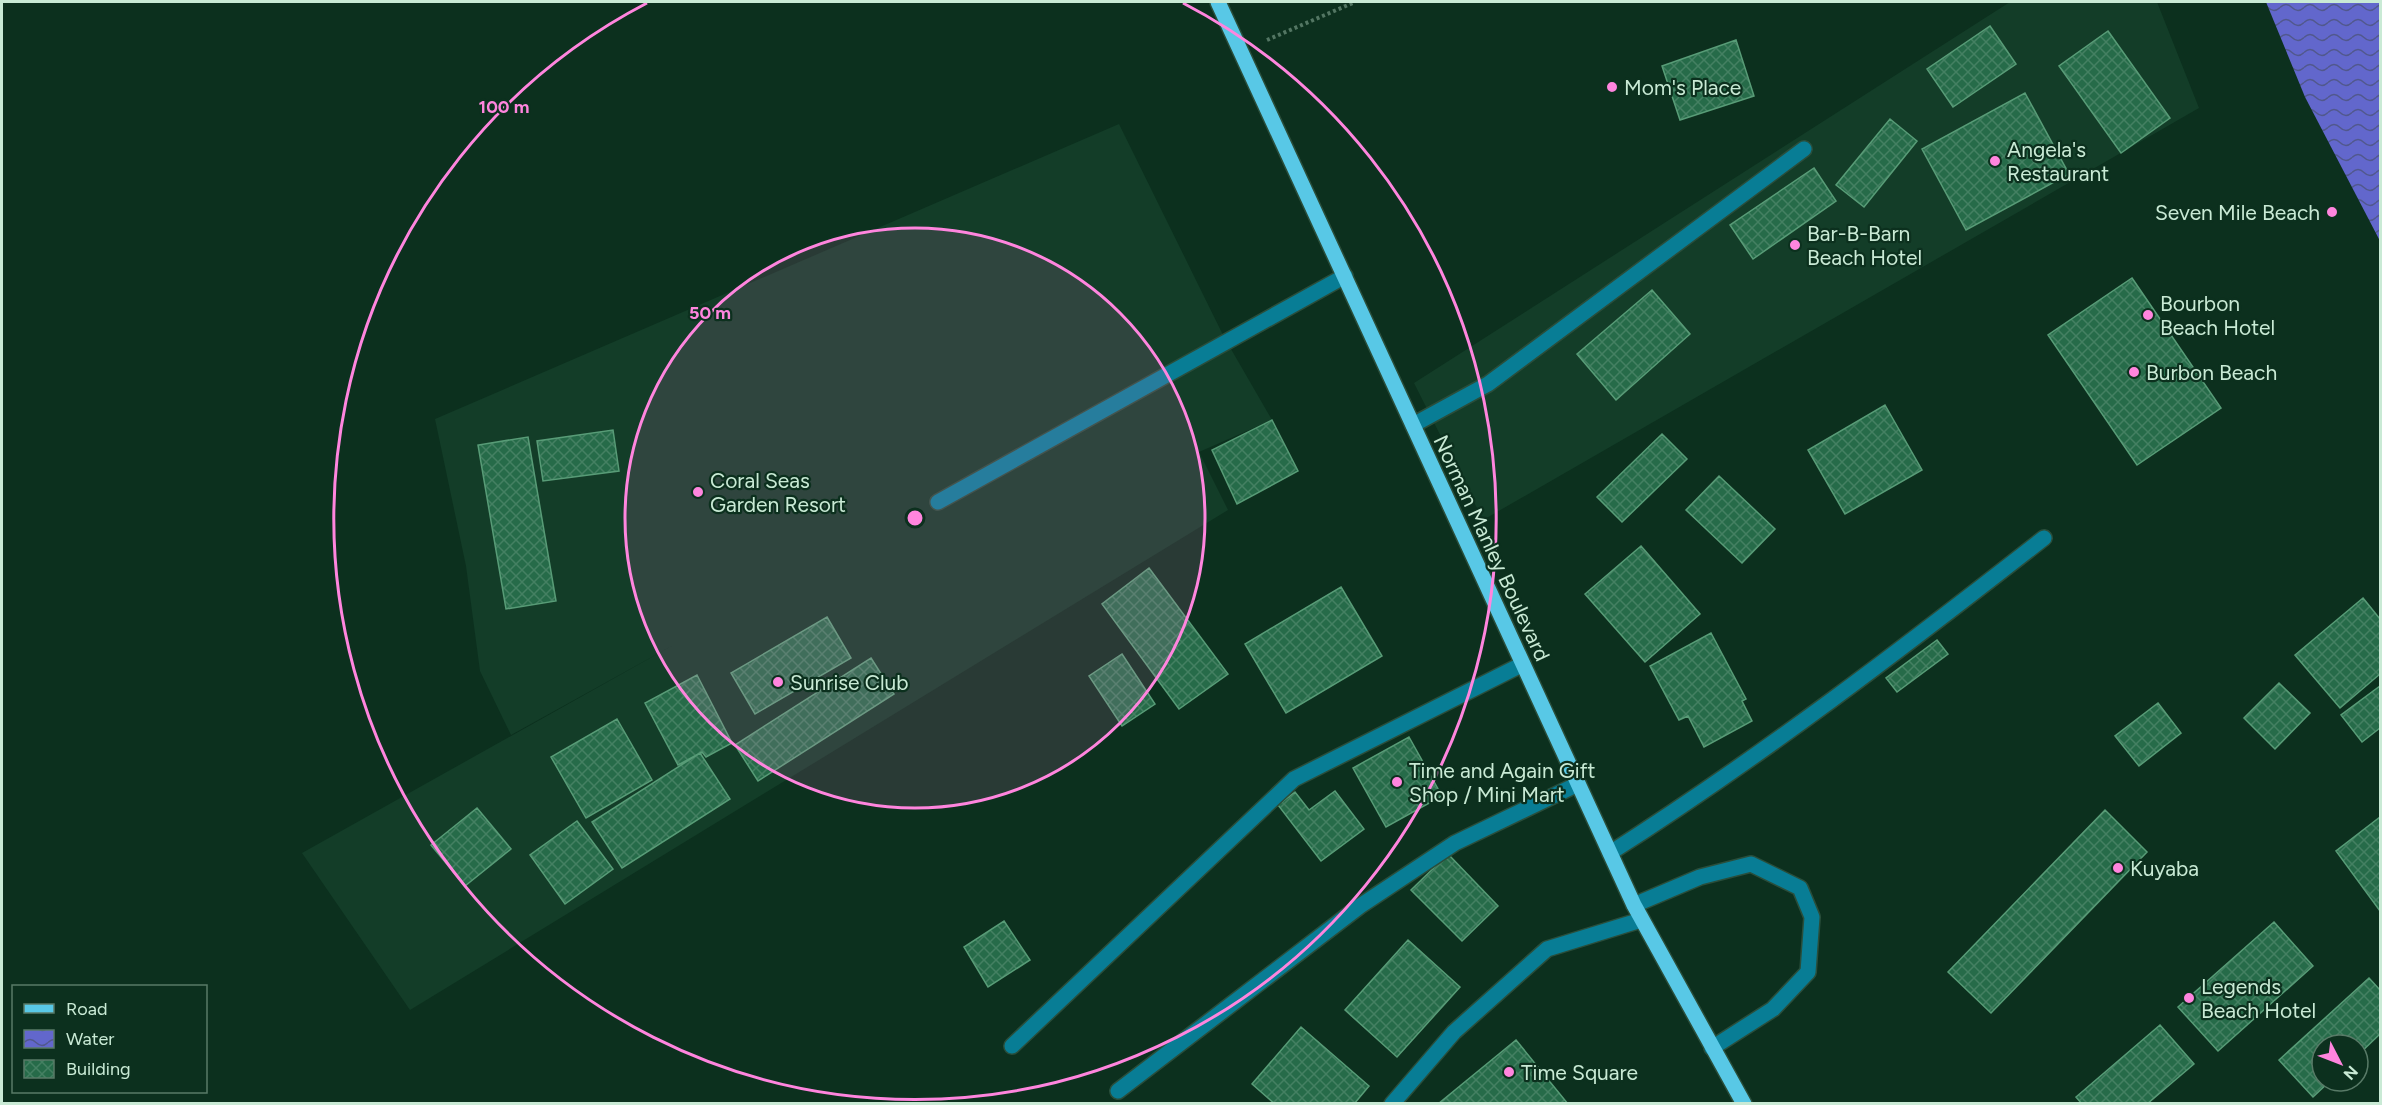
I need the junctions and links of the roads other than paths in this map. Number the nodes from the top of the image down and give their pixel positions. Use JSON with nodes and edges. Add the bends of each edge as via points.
{"nodes":[{"id":1,"x":1218,"y":2,"type":"edge"},
{"id":2,"x":1804,"y":149,"type":"dead end"},
{"id":3,"x":1344,"y":276,"type":"junction"},
{"id":4,"x":1413,"y":425,"type":"junction"},
{"id":5,"x":938,"y":502,"type":"dead end"},
{"id":6,"x":2044,"y":538,"type":"dead end"},
{"id":7,"x":1522,"y":664,"type":"junction"},
{"id":8,"x":1578,"y":784,"type":"junction"},
{"id":9,"x":1610,"y":853,"type":"junction"},
{"id":10,"x":1634,"y":905,"type":"junction"},
{"id":11,"x":1641,"y":920,"type":"junction"},
{"id":12,"x":1012,"y":1047,"type":"dead end"},
{"id":13,"x":1712,"y":1048,"type":"junction"},
{"id":14,"x":1118,"y":1091,"type":"dead end"},
{"id":15,"x":1392,"y":1104,"type":"edge"},
{"id":16,"x":1744,"y":1104,"type":"edge"}],
"edges":[{"from":1,"to":3,"type":"main road","name":"Norman Manley Boulevard"},
{"from":2,"to":4,"type":"street","via":[[1488,384]]},
{"from":3,"to":4,"type":"main road","name":"Norman Manley Boulevard"},
{"from":3,"to":5,"type":"street"},
{"from":4,"to":7,"type":"main road","name":"Norman Manley Boulevard"},
{"from":6,"to":9,"type":"street","via":[[1853,686],[1710,789]]},
{"from":7,"to":8,"type":"main road","name":"Norman Manley Boulevard"},
{"from":7,"to":12,"type":"street","via":[[1294,779]]},
{"from":8,"to":9,"type":"main road","name":"Norman Manley Boulevard"},
{"from":8,"to":14,"type":"street","via":[[1455,843],[1360,906]]},
{"from":9,"to":10,"type":"main road","name":"Norman Manley Boulevard"},
{"from":10,"to":11,"type":"main road","name":"Norman Manley Boulevard"},
{"from":10,"to":13,"type":"street","via":[[1700,877],[1751,864],[1800,888],[1812,917],[1808,972],[1773,1009]]},
{"from":11,"to":13,"type":"main road","name":"Norman Manley Boulevard"},
{"from":11,"to":15,"type":"street","via":[[1547,949],[1455,1032]]},
{"from":13,"to":16,"type":"main road","name":"Norman Manley Boulevard"}]}
